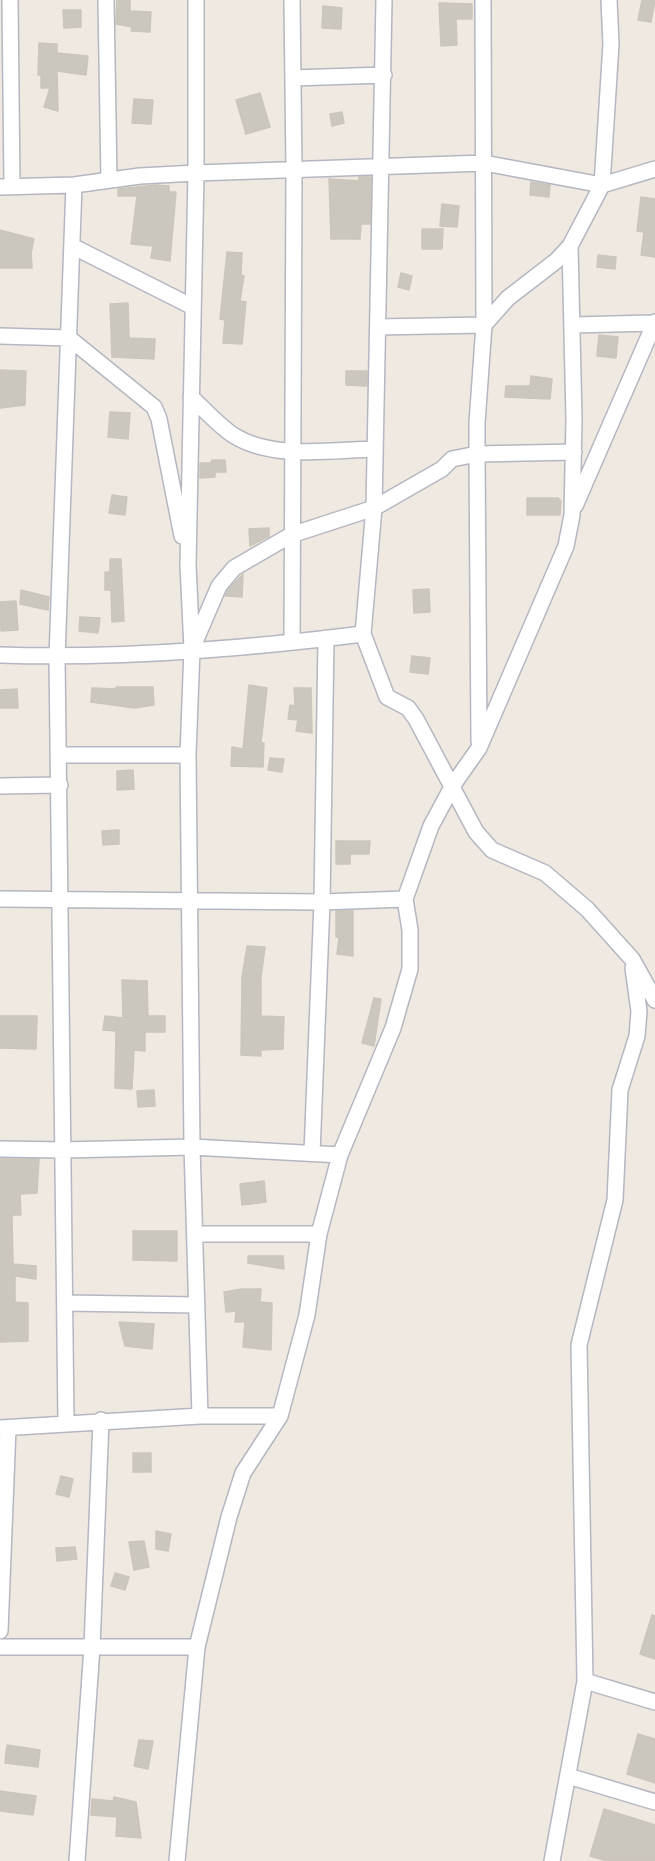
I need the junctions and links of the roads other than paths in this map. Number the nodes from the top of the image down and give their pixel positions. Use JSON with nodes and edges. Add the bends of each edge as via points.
{"nodes":[{"id":1,"x":10,"y":0,"type":"edge"},
{"id":2,"x":106,"y":0,"type":"edge"},
{"id":3,"x":196,"y":0,"type":"edge"},
{"id":4,"x":292,"y":0,"type":"edge"},
{"id":5,"x":384,"y":0,"type":"edge"},
{"id":6,"x":483,"y":0,"type":"edge"},
{"id":7,"x":609,"y":0,"type":"edge"},
{"id":8,"x":384,"y":75,"type":"junction"},
{"id":9,"x":293,"y":78,"type":"junction"},
{"id":10,"x":484,"y":163,"type":"junction"},
{"id":11,"x":383,"y":168,"type":"junction"},
{"id":12,"x":655,"y":169,"type":"edge"},
{"id":13,"x":294,"y":171,"type":"junction"},
{"id":14,"x":196,"y":173,"type":"junction"},
{"id":15,"x":109,"y":180,"type":"junction"},
{"id":16,"x":74,"y":185,"type":"junction"},
{"id":17,"x":602,"y":185,"type":"junction"},
{"id":18,"x":6,"y":186,"type":"edge"},
{"id":19,"x":72,"y":246,"type":"junction"},
{"id":20,"x":570,"y":246,"type":"junction"},
{"id":21,"x":193,"y":307,"type":"junction"},
{"id":22,"x":655,"y":322,"type":"edge"},
{"id":23,"x":484,"y":325,"type":"junction"},
{"id":24,"x":572,"y":325,"type":"junction"},
{"id":25,"x":378,"y":327,"type":"junction"},
{"id":26,"x":0,"y":336,"type":"edge"},
{"id":27,"x":69,"y":338,"type":"junction"},
{"id":28,"x":191,"y":397,"type":"junction"},
{"id":29,"x":375,"y":449,"type":"junction"},
{"id":30,"x":292,"y":451,"type":"junction"},
{"id":31,"x":574,"y":452,"type":"junction"},
{"id":32,"x":477,"y":454,"type":"junction"},
{"id":33,"x":374,"y":508,"type":"junction"},
{"id":34,"x":572,"y":515,"type":"junction"},
{"id":35,"x":291,"y":535,"type":"junction"},
{"id":36,"x":188,"y":565,"type":"junction"},
{"id":37,"x":363,"y":634,"type":"junction"},
{"id":38,"x":326,"y":638,"type":"junction"},
{"id":39,"x":292,"y":642,"type":"junction"},
{"id":40,"x":192,"y":649,"type":"junction"},
{"id":41,"x":0,"y":655,"type":"edge"},
{"id":42,"x":57,"y":657,"type":"junction"},
{"id":43,"x":479,"y":748,"type":"junction"},
{"id":44,"x":60,"y":755,"type":"junction"},
{"id":45,"x":188,"y":755,"type":"junction"},
{"id":46,"x":60,"y":785,"type":"junction"},
{"id":47,"x":453,"y":785,"type":"junction"},
{"id":48,"x":0,"y":786,"type":"edge"},
{"id":49,"x":0,"y":899,"type":"edge"},
{"id":50,"x":61,"y":899,"type":"junction"},
{"id":51,"x":405,"y":899,"type":"junction"},
{"id":52,"x":189,"y":900,"type":"junction"},
{"id":53,"x":322,"y":902,"type":"junction"},
{"id":54,"x":632,"y":959,"type":"junction"},
{"id":55,"x":655,"y":1000,"type":"edge"},
{"id":56,"x":192,"y":1147,"type":"junction"},
{"id":57,"x":0,"y":1149,"type":"edge"},
{"id":58,"x":64,"y":1150,"type":"junction"},
{"id":59,"x":312,"y":1153,"type":"junction"},
{"id":60,"x":340,"y":1155,"type":"junction"},
{"id":61,"x":195,"y":1234,"type":"junction"},
{"id":62,"x":319,"y":1234,"type":"junction"},
{"id":63,"x":65,"y":1303,"type":"junction"},
{"id":64,"x":197,"y":1305,"type":"junction"},
{"id":65,"x":200,"y":1416,"type":"junction"},
{"id":66,"x":280,"y":1416,"type":"junction"},
{"id":67,"x":101,"y":1420,"type":"junction"},
{"id":68,"x":66,"y":1422,"type":"junction"},
{"id":69,"x":4,"y":1428,"type":"edge"},
{"id":70,"x":0,"y":1631,"type":"edge"},
{"id":71,"x":0,"y":1647,"type":"edge"},
{"id":72,"x":92,"y":1647,"type":"junction"},
{"id":73,"x":197,"y":1647,"type":"junction"},
{"id":74,"x":585,"y":1681,"type":"junction"},
{"id":75,"x":655,"y":1702,"type":"edge"},
{"id":76,"x":568,"y":1776,"type":"junction"},
{"id":77,"x":655,"y":1802,"type":"edge"},
{"id":78,"x":77,"y":1861,"type":"edge"},
{"id":79,"x":177,"y":1861,"type":"edge"},
{"id":80,"x":552,"y":1861,"type":"edge"}],
"edges":[{"from":1,"to":18,"type":"street"},
{"from":2,"to":15,"type":"street"},
{"from":3,"to":14,"type":"street"},
{"from":4,"to":9,"type":"street"},
{"from":5,"to":8,"type":"street"},
{"from":6,"to":10,"type":"street"},
{"from":7,"to":17,"type":"street","via":[[611,34]]},
{"from":8,"to":9,"type":"street"},
{"from":8,"to":11,"type":"street"},
{"from":9,"to":13,"type":"street"},
{"from":10,"to":11,"type":"street"},
{"from":10,"to":17,"type":"street"},
{"from":10,"to":23,"type":"street"},
{"from":11,"to":13,"type":"street"},
{"from":11,"to":25,"type":"street"},
{"from":12,"to":17,"type":"street"},
{"from":13,"to":14,"type":"street"},
{"from":13,"to":30,"type":"street"},
{"from":14,"to":15,"type":"street"},
{"from":14,"to":21,"type":"street"},
{"from":15,"to":16,"type":"street"},
{"from":16,"to":18,"type":"street"},
{"from":16,"to":19,"type":"street"},
{"from":17,"to":20,"type":"street"},
{"from":19,"to":21,"type":"street"},
{"from":19,"to":27,"type":"street"},
{"from":20,"to":23,"type":"street","via":[[508,298]]},
{"from":20,"to":24,"type":"street"},
{"from":21,"to":28,"type":"street"},
{"from":22,"to":24,"type":"street"},
{"from":22,"to":34,"type":"street"},
{"from":23,"to":25,"type":"street"},
{"from":23,"to":32,"type":"street"},
{"from":24,"to":31,"type":"street"},
{"from":25,"to":29,"type":"street"},
{"from":26,"to":27,"type":"street"},
{"from":27,"to":36,"type":"street","via":[[154,407]]},
{"from":27,"to":42,"type":"street"},
{"from":28,"to":30,"type":"street","via":[[231,434],[251,445]]},
{"from":28,"to":36,"type":"street"},
{"from":29,"to":30,"type":"street"},
{"from":29,"to":33,"type":"street"},
{"from":30,"to":35,"type":"street"},
{"from":31,"to":32,"type":"street"},
{"from":31,"to":34,"type":"street"},
{"from":32,"to":33,"type":"street","via":[[452,459]]},
{"from":32,"to":43,"type":"street"},
{"from":33,"to":35,"type":"street"},
{"from":33,"to":37,"type":"street"},
{"from":34,"to":43,"type":"street","via":[[566,546]]},
{"from":35,"to":39,"type":"street"},
{"from":35,"to":40,"type":"street","via":[[234,568],[219,586]]},
{"from":36,"to":40,"type":"street"},
{"from":37,"to":38,"type":"street"},
{"from":37,"to":47,"type":"street","via":[[387,697],[408,708]]},
{"from":38,"to":39,"type":"street"},
{"from":38,"to":53,"type":"street"},
{"from":39,"to":40,"type":"street"},
{"from":40,"to":42,"type":"street"},
{"from":40,"to":45,"type":"street"},
{"from":41,"to":42,"type":"street"},
{"from":42,"to":44,"type":"street"},
{"from":43,"to":47,"type":"street"},
{"from":44,"to":45,"type":"street"},
{"from":44,"to":46,"type":"street"},
{"from":45,"to":52,"type":"street"},
{"from":46,"to":48,"type":"street"},
{"from":46,"to":50,"type":"street"},
{"from":47,"to":51,"type":"street","via":[[431,826]]},
{"from":47,"to":54,"type":"street","via":[[476,832],[492,850],[545,873],[587,909]]},
{"from":49,"to":50,"type":"street"},
{"from":50,"to":52,"type":"street"},
{"from":50,"to":58,"type":"street"},
{"from":51,"to":53,"type":"street"},
{"from":51,"to":60,"type":"street","via":[[410,969],[393,1028]]},
{"from":52,"to":53,"type":"street"},
{"from":52,"to":56,"type":"street"},
{"from":53,"to":59,"type":"street"},
{"from":54,"to":55,"type":"street"},
{"from":54,"to":74,"type":"street","via":[[639,1011],[637,1036],[620,1090],[615,1200],[579,1344]]},
{"from":56,"to":58,"type":"street"},
{"from":56,"to":59,"type":"street"},
{"from":56,"to":61,"type":"street"},
{"from":57,"to":58,"type":"street"},
{"from":58,"to":63,"type":"street"},
{"from":59,"to":60,"type":"street"},
{"from":60,"to":62,"type":"street"},
{"from":61,"to":62,"type":"street"},
{"from":61,"to":64,"type":"street"},
{"from":62,"to":66,"type":"street","via":[[307,1315]]},
{"from":63,"to":64,"type":"street"},
{"from":63,"to":68,"type":"street"},
{"from":64,"to":65,"type":"street"},
{"from":65,"to":66,"type":"street"},
{"from":65,"to":67,"type":"street"},
{"from":66,"to":73,"type":"street","via":[[243,1473]]},
{"from":67,"to":68,"type":"street"},
{"from":67,"to":72,"type":"street"},
{"from":68,"to":69,"type":"street"},
{"from":69,"to":70,"type":"street"},
{"from":71,"to":72,"type":"street"},
{"from":72,"to":73,"type":"street"},
{"from":72,"to":78,"type":"street"},
{"from":73,"to":79,"type":"street"},
{"from":74,"to":75,"type":"street"},
{"from":74,"to":76,"type":"street"},
{"from":76,"to":77,"type":"street"},
{"from":76,"to":80,"type":"street"}]}
